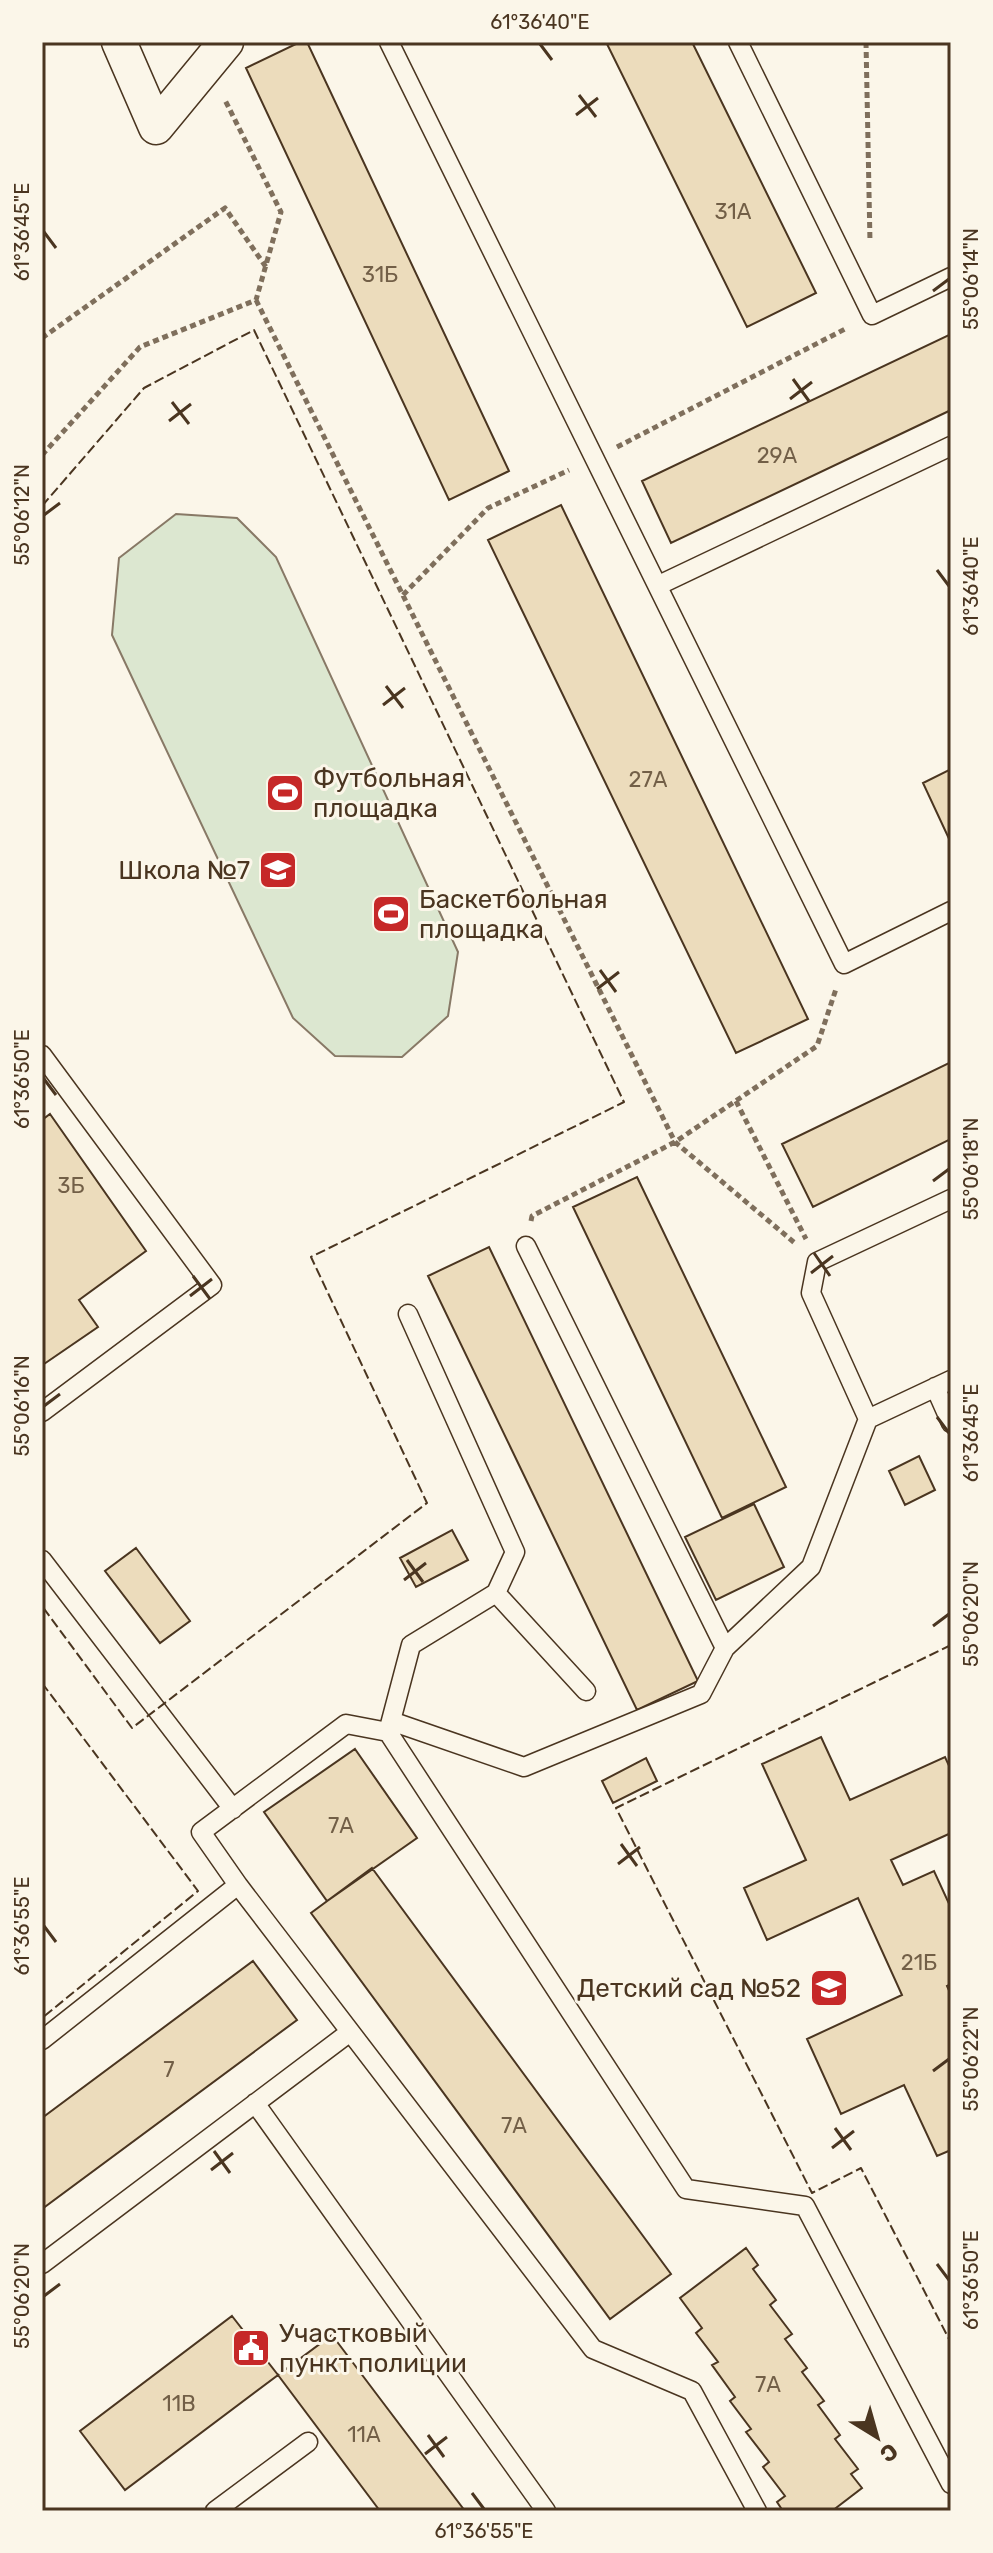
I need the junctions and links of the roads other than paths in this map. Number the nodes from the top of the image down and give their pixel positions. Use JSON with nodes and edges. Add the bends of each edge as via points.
{"nodes":[{"id":1,"x":119,"y":42,"type":"edge"},
{"id":2,"x":389,"y":42,"type":"edge"},
{"id":3,"x":738,"y":42,"type":"edge"},
{"id":4,"x":217,"y":53,"type":"edge"},
{"id":5,"x":951,"y":277,"type":"edge"},
{"id":6,"x":951,"y":446,"type":"edge"},
{"id":7,"x":659,"y":585,"type":"junction"},
{"id":8,"x":951,"y":911,"type":"edge"},
{"id":9,"x":42,"y":1055,"type":"edge"},
{"id":10,"x":951,"y":1199,"type":"edge"},
{"id":11,"x":526,"y":1246,"type":"road end"},
{"id":12,"x":408,"y":1314,"type":"dead end"},
{"id":13,"x":943,"y":1384,"type":"edge"},
{"id":14,"x":42,"y":1412,"type":"edge"},
{"id":15,"x":868,"y":1419,"type":"junction"},
{"id":16,"x":951,"y":1423,"type":"edge"},
{"id":17,"x":42,"y":1560,"type":"edge"},
{"id":18,"x":496,"y":1593,"type":"junction"},
{"id":19,"x":725,"y":1648,"type":"junction"},
{"id":20,"x":586,"y":1691,"type":"dead end"},
{"id":21,"x":390,"y":1726,"type":"junction"},
{"id":22,"x":233,"y":1809,"type":"junction"},
{"id":23,"x":238,"y":1885,"type":"junction"},
{"id":24,"x":350,"y":2032,"type":"junction"},
{"id":25,"x":42,"y":2040,"type":"edge"},
{"id":26,"x":255,"y":2103,"type":"junction"},
{"id":27,"x":42,"y":2264,"type":"edge"},
{"id":28,"x":308,"y":2442,"type":"dead end"},
{"id":29,"x":951,"y":2484,"type":"edge"},
{"id":30,"x":215,"y":2511,"type":"edge"},
{"id":31,"x":546,"y":2511,"type":"edge"},
{"id":32,"x":757,"y":2511,"type":"edge"}],
"edges":[{"from":1,"to":4,"type":"street","via":[[156,127]]},
{"from":2,"to":7,"type":"lane"},
{"from":3,"to":5,"type":"lane","via":[[872,315]]},
{"from":6,"to":7,"type":"lane"},
{"from":7,"to":8,"type":"lane","via":[[844,964]]},
{"from":9,"to":14,"type":"lane","via":[[212,1285]]},
{"from":10,"to":15,"type":"lane","via":[[817,1262],[811,1293]]},
{"from":11,"to":19,"type":"lane"},
{"from":12,"to":18,"type":"lane","via":[[515,1552]]},
{"from":13,"to":15,"type":"lane"},
{"from":13,"to":16,"type":"lane"},
{"from":15,"to":19,"type":"lane","via":[[811,1567]]},
{"from":17,"to":22,"type":"lane"},
{"from":18,"to":20,"type":"lane"},
{"from":18,"to":21,"type":"lane","via":[[411,1645]]},
{"from":19,"to":21,"type":"lane","via":[[701,1694],[524,1767]]},
{"from":21,"to":22,"type":"lane","via":[[346,1724]]},
{"from":21,"to":29,"type":"lane","via":[[686,2189],[805,2206]]},
{"from":22,"to":23,"type":"lane","via":[[201,1832]]},
{"from":23,"to":24,"type":"lane"},
{"from":23,"to":25,"type":"lane"},
{"from":24,"to":26,"type":"lane"},
{"from":24,"to":32,"type":"lane","via":[[593,2349],[692,2391]]},
{"from":26,"to":27,"type":"lane"},
{"from":26,"to":31,"type":"lane"},
{"from":28,"to":30,"type":"lane"}]}
